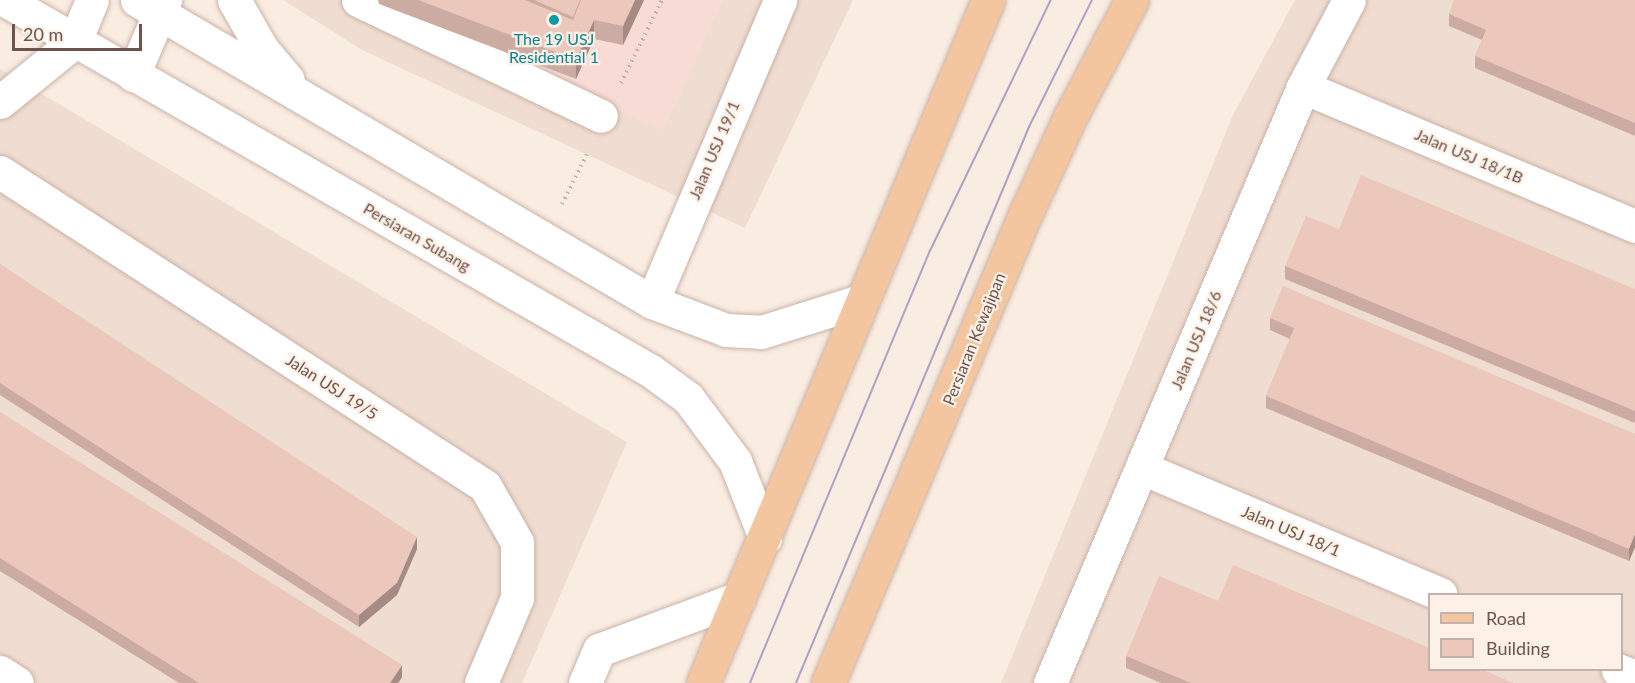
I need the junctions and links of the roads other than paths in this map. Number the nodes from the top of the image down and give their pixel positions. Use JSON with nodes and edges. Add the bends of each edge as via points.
{"nodes":[{"id":1,"x":5,"y":0,"type":"edge"},
{"id":2,"x":92,"y":0,"type":"edge"},
{"id":3,"x":234,"y":0,"type":"edge"},
{"id":4,"x":357,"y":0,"type":"edge"},
{"id":5,"x":780,"y":0,"type":"edge"},
{"id":6,"x":988,"y":0,"type":"edge"},
{"id":7,"x":1132,"y":0,"type":"edge"},
{"id":8,"x":1349,"y":0,"type":"edge"},
{"id":9,"x":153,"y":4,"type":"edge"},
{"id":10,"x":75,"y":41,"type":"junction"},
{"id":11,"x":133,"y":75,"type":"junction"},
{"id":12,"x":1303,"y":87,"type":"junction"},
{"id":13,"x":0,"y":102,"type":"edge"},
{"id":14,"x":315,"y":106,"type":"junction"},
{"id":15,"x":601,"y":116,"type":"dead end"},
{"id":16,"x":0,"y":172,"type":"edge"},
{"id":17,"x":1635,"y":226,"type":"edge"},
{"id":18,"x":860,"y":301,"type":"junction"},
{"id":19,"x":652,"y":302,"type":"junction"},
{"id":20,"x":1142,"y":468,"type":"junction"},
{"id":21,"x":765,"y":538,"type":"junction"},
{"id":22,"x":1438,"y":593,"type":"edge"},
{"id":23,"x":739,"y":598,"type":"junction"},
{"id":24,"x":0,"y":672,"type":"edge"},
{"id":25,"x":17,"y":683,"type":"edge"},
{"id":26,"x":481,"y":683,"type":"edge"},
{"id":27,"x":585,"y":683,"type":"edge"},
{"id":28,"x":703,"y":683,"type":"edge"},
{"id":29,"x":828,"y":683,"type":"edge"},
{"id":30,"x":1050,"y":683,"type":"edge"}],
"edges":[{"from":1,"to":10,"type":"street","name":"Persiaran Subang"},
{"from":2,"to":10,"type":"street"},
{"from":3,"to":14,"type":"street","via":[[261,49]]},
{"from":4,"to":15,"type":"street"},
{"from":5,"to":19,"type":"street","name":"Jalan USJ 19/1"},
{"from":6,"to":18,"type":"main road"},
{"from":7,"to":29,"type":"main road","name":"Persiaran Kewajipan","via":[[1024,217]]},
{"from":8,"to":12,"type":"street","name":"Jalan USJ 18/6"},
{"from":9,"to":11,"type":"street"},
{"from":9,"to":14,"type":"street"},
{"from":10,"to":11,"type":"street","name":"Persiaran Subang"},
{"from":10,"to":13,"type":"street"},
{"from":11,"to":21,"type":"street","name":"Persiaran Subang","via":[[651,371],[688,398],[735,461]]},
{"from":12,"to":17,"type":"street","name":"Jalan USJ 18/1B"},
{"from":12,"to":20,"type":"street","name":"Jalan USJ 18/6"},
{"from":14,"to":19,"type":"street"},
{"from":16,"to":26,"type":"street","name":"Jalan USJ 19/5","via":[[485,486],[517,542],[518,598]]},
{"from":18,"to":19,"type":"street","via":[[761,332],[726,330]]},
{"from":18,"to":21,"type":"main road"},
{"from":20,"to":22,"type":"street","name":"Jalan USJ 18/1"},
{"from":20,"to":30,"type":"street","name":"Jalan USJ 18/6"},
{"from":21,"to":23,"type":"main road"},
{"from":23,"to":27,"type":"street","via":[[599,650]]},
{"from":23,"to":28,"type":"main road"},
{"from":24,"to":25,"type":"street"}]}
